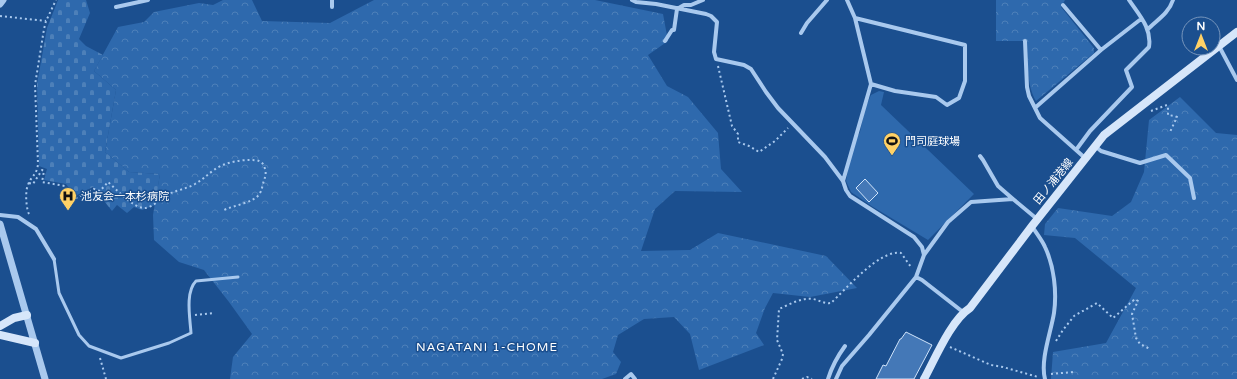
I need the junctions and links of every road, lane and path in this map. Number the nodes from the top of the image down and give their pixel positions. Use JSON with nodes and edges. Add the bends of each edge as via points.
{"nodes":[{"id":1,"x":3,"y":0,"type":"edge"},
{"id":2,"x":56,"y":0,"type":"edge"},
{"id":3,"x":148,"y":0,"type":"edge"},
{"id":4,"x":332,"y":0,"type":"edge"},
{"id":5,"x":632,"y":0,"type":"edge"},
{"id":6,"x":703,"y":0,"type":"edge"},
{"id":7,"x":827,"y":0,"type":"edge"},
{"id":8,"x":847,"y":0,"type":"edge"},
{"id":9,"x":1129,"y":0,"type":"edge"},
{"id":10,"x":1173,"y":0,"type":"edge"},
{"id":11,"x":0,"y":4,"type":"edge"},
{"id":12,"x":1063,"y":5,"type":"dead end"},
{"id":13,"x":116,"y":7,"type":"dead end"},
{"id":14,"x":332,"y":7,"type":"dead end"},
{"id":15,"x":677,"y":9,"type":"junction"},
{"id":16,"x":0,"y":16,"type":"edge"},
{"id":17,"x":855,"y":18,"type":"junction"},
{"id":18,"x":1141,"y":19,"type":"junction"},
{"id":19,"x":46,"y":21,"type":"junction"},
{"id":20,"x":1148,"y":29,"type":"junction"},
{"id":21,"x":1237,"y":32,"type":"edge"},
{"id":22,"x":801,"y":33,"type":"dead end"},
{"id":23,"x":665,"y":41,"type":"dead end"},
{"id":24,"x":1025,"y":41,"type":"dead end"},
{"id":25,"x":1221,"y":44,"type":"edge"},
{"id":26,"x":1101,"y":50,"type":"junction"},
{"id":27,"x":1221,"y":50,"type":"edge"},
{"id":28,"x":1206,"y":56,"type":"edge"},
{"id":29,"x":716,"y":59,"type":"junction"},
{"id":30,"x":1237,"y":80,"type":"edge"},
{"id":31,"x":871,"y":84,"type":"junction"},
{"id":32,"x":1142,"y":106,"type":"junction"},
{"id":33,"x":1036,"y":107,"type":"junction"},
{"id":34,"x":793,"y":123,"type":"junction"},
{"id":35,"x":1170,"y":132,"type":"dead end"},
{"id":36,"x":1095,"y":146,"type":"junction"},
{"id":37,"x":1076,"y":150,"type":"junction"},
{"id":38,"x":980,"y":156,"type":"dead end"},
{"id":39,"x":1086,"y":158,"type":"junction"},
{"id":40,"x":843,"y":181,"type":"junction"},
{"id":41,"x":29,"y":183,"type":"junction"},
{"id":42,"x":1194,"y":198,"type":"dead end"},
{"id":43,"x":1013,"y":199,"type":"junction"},
{"id":44,"x":222,"y":211,"type":"dead end"},
{"id":45,"x":0,"y":215,"type":"edge"},
{"id":46,"x":32,"y":218,"type":"dead end"},
{"id":47,"x":1037,"y":219,"type":"junction"},
{"id":48,"x":0,"y":224,"type":"edge"},
{"id":49,"x":1032,"y":226,"type":"junction"},
{"id":50,"x":924,"y":255,"type":"junction"},
{"id":51,"x":54,"y":259,"type":"joint"},
{"id":52,"x":917,"y":275,"type":"junction"},
{"id":53,"x":238,"y":277,"type":"dead end"},
{"id":54,"x":963,"y":312,"type":"junction"},
{"id":55,"x":214,"y":314,"type":"dead end"},
{"id":56,"x":27,"y":315,"type":"junction"},
{"id":57,"x":190,"y":316,"type":"junction"},
{"id":58,"x":0,"y":326,"type":"edge"},
{"id":59,"x":0,"y":335,"type":"edge"},
{"id":60,"x":35,"y":342,"type":"junction"},
{"id":61,"x":89,"y":346,"type":"junction"},
{"id":62,"x":845,"y":346,"type":"dead end"},
{"id":63,"x":949,"y":347,"type":"dead end"},
{"id":64,"x":1047,"y":347,"type":"junction"},
{"id":65,"x":1150,"y":349,"type":"dead end"},
{"id":66,"x":1072,"y":372,"type":"dead end"},
{"id":67,"x":1045,"y":378,"type":"edge"},
{"id":68,"x":46,"y":379,"type":"edge"},
{"id":69,"x":106,"y":379,"type":"edge"},
{"id":70,"x":625,"y":379,"type":"edge"},
{"id":71,"x":636,"y":379,"type":"edge"},
{"id":72,"x":774,"y":379,"type":"edge"},
{"id":73,"x":802,"y":379,"type":"edge"},
{"id":74,"x":812,"y":379,"type":"edge"},
{"id":75,"x":828,"y":379,"type":"edge"},
{"id":76,"x":836,"y":379,"type":"edge"},
{"id":77,"x":924,"y":379,"type":"edge"}],
"edges":[{"from":1,"to":11,"type":"street"},
{"from":2,"to":19,"type":"path"},
{"from":3,"to":13,"type":"street"},
{"from":4,"to":14,"type":"street"},
{"from":5,"to":15,"type":"street"},
{"from":6,"to":15,"type":"street"},
{"from":7,"to":22,"type":"street"},
{"from":8,"to":17,"type":"street"},
{"from":9,"to":18,"type":"street"},
{"from":10,"to":20,"type":"street","via":[[1167,12]]},
{"from":12,"to":26,"type":"street"},
{"from":15,"to":23,"type":"street","via":[[674,30]]},
{"from":15,"to":29,"type":"street","via":[[706,14],[716,22]]},
{"from":16,"to":19,"type":"path"},
{"from":17,"to":31,"type":"street"},
{"from":17,"to":31,"type":"street","via":[[965,45],[965,81],[959,98],[947,106],[936,97],[895,91]]},
{"from":18,"to":20,"type":"street"},
{"from":18,"to":26,"type":"street"},
{"from":19,"to":41,"type":"path","via":[[35,85],[38,164],[37,171]]},
{"from":20,"to":37,"type":"street","via":[[1149,47],[1126,70],[1132,87],[1090,131]]},
{"from":21,"to":25,"type":"main road","name":"田ノ浦港線"},
{"from":24,"to":33,"type":"street","via":[[1027,87]]},
{"from":26,"to":33,"type":"street"},
{"from":27,"to":30,"type":"street"},
{"from":28,"to":32,"type":"main road","name":"田ノ浦港線"},
{"from":29,"to":34,"type":"street","via":[[744,64],[751,69],[766,92]]},
{"from":29,"to":34,"type":"path","via":[[732,126],[738,134],[738,142],[759,152],[775,141]]},
{"from":31,"to":40,"type":"street"},
{"from":32,"to":35,"type":"path","via":[[1150,112],[1167,105],[1168,115],[1177,117]]},
{"from":32,"to":36,"type":"main road","name":"田ノ浦港線","via":[[1104,135]]},
{"from":33,"to":37,"type":"street","via":[[1040,118]]},
{"from":34,"to":40,"type":"street","via":[[825,157]]},
{"from":36,"to":39,"type":"main road","name":"田ノ浦港線"},
{"from":36,"to":42,"type":"street","via":[[1101,151],[1140,163],[1166,155],[1190,178]]},
{"from":37,"to":39,"type":"street"},
{"from":38,"to":43,"type":"street","via":[[998,186]]},
{"from":39,"to":47,"type":"main road","name":"田ノ浦港線"},
{"from":40,"to":50,"type":"street","via":[[850,196],[914,237],[922,247]]},
{"from":41,"to":44,"type":"path","via":[[33,184],[42,170],[42,182],[65,186],[74,199],[94,189],[100,191],[108,182],[134,205],[144,208],[202,180],[223,165],[243,160],[260,161],[266,171],[258,197]]},
{"from":41,"to":46,"type":"path","via":[[27,209]]},
{"from":43,"to":47,"type":"street"},
{"from":43,"to":50,"type":"street","via":[[971,202],[948,222]]},
{"from":45,"to":51,"type":"street","via":[[18,217],[36,229]]},
{"from":47,"to":49,"type":"main road","name":"田ノ浦港線"},
{"from":48,"to":56,"type":"street"},
{"from":49,"to":54,"type":"main road","name":"田ノ浦港線","via":[[970,308]]},
{"from":49,"to":64,"type":"street","via":[[1045,246],[1054,279],[1056,297]]},
{"from":50,"to":52,"type":"street"},
{"from":51,"to":61,"type":"lane","via":[[59,293],[79,335]]},
{"from":52,"to":54,"type":"street"},
{"from":52,"to":72,"type":"path","via":[[901,253],[896,252],[883,256],[873,263],[831,303],[806,298],[779,308],[777,340],[783,354]]},
{"from":52,"to":76,"type":"street","via":[[842,366]]},
{"from":53,"to":57,"type":"lane","via":[[196,281],[190,294]]},
{"from":54,"to":77,"type":"main road","name":"田ノ浦港線","via":[[947,335]]},
{"from":55,"to":57,"type":"path"},
{"from":56,"to":58,"type":"main road","via":[[14,318]]},
{"from":56,"to":60,"type":"street"},
{"from":57,"to":61,"type":"lane","via":[[191,333],[121,358]]},
{"from":59,"to":60,"type":"main road"},
{"from":60,"to":68,"type":"street"},
{"from":61,"to":69,"type":"path","via":[[90,351],[99,356]]},
{"from":62,"to":75,"type":"street","via":[[831,367]]},
{"from":63,"to":67,"type":"path","via":[[992,365]]},
{"from":64,"to":65,"type":"path","via":[[1052,347],[1074,316],[1097,302],[1113,318],[1135,299],[1138,301],[1132,314],[1136,338],[1140,344]]},
{"from":64,"to":67,"type":"street","via":[[1044,362]]},
{"from":66,"to":67,"type":"path"},
{"from":70,"to":71,"type":"street","via":[[632,374]]},
{"from":73,"to":74,"type":"path"}]}
